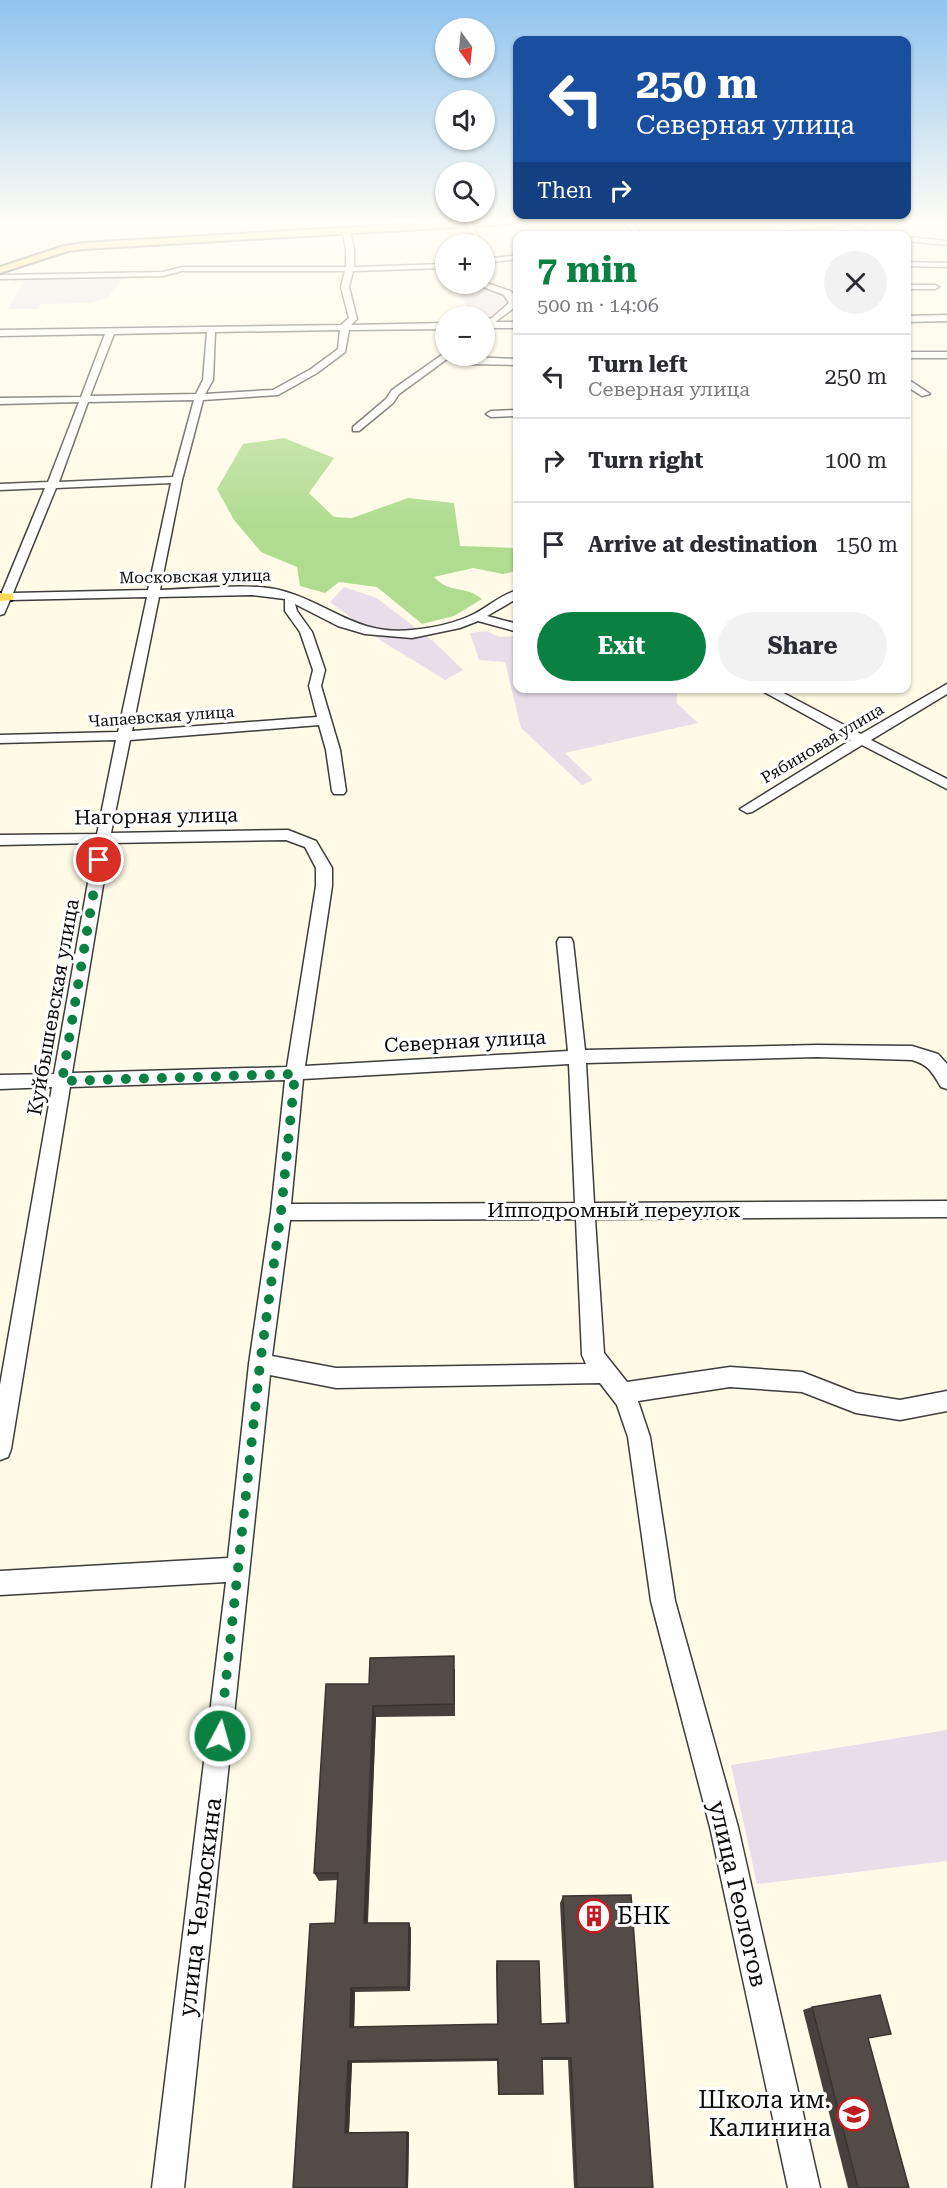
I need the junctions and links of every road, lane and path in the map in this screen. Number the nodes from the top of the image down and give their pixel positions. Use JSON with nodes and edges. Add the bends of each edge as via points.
{"nodes":[{"id":1,"x":348,"y":323,"type":"edge"},
{"id":2,"x":495,"y":324,"type":"edge"},
{"id":3,"x":513,"y":325,"type":"edge"},
{"id":4,"x":345,"y":326,"type":"junction"},
{"id":5,"x":435,"y":326,"type":"edge"},
{"id":6,"x":211,"y":329,"type":"junction"},
{"id":7,"x":111,"y":330,"type":"junction"},
{"id":8,"x":0,"y":333,"type":"edge"},
{"id":9,"x":947,"y":355,"type":"edge"},
{"id":10,"x":911,"y":356,"type":"edge"},
{"id":11,"x":495,"y":362,"type":"edge"},
{"id":12,"x":513,"y":362,"type":"edge"},
{"id":13,"x":435,"y":363,"type":"edge"},
{"id":14,"x":911,"y":385,"type":"edge"},
{"id":15,"x":925,"y":394,"type":"dead end"},
{"id":16,"x":199,"y":397,"type":"junction"},
{"id":17,"x":84,"y":399,"type":"junction"},
{"id":18,"x":0,"y":401,"type":"edge"},
{"id":19,"x":513,"y":412,"type":"edge"},
{"id":20,"x":490,"y":414,"type":"dead end"},
{"id":21,"x":356,"y":429,"type":"dead end"},
{"id":22,"x":177,"y":480,"type":"junction"},
{"id":23,"x":52,"y":485,"type":"junction"},
{"id":24,"x":0,"y":486,"type":"edge"},
{"id":25,"x":154,"y":594,"type":"junction"},
{"id":26,"x":513,"y":596,"type":"edge"},
{"id":27,"x":3,"y":597,"type":"edge"},
{"id":28,"x":291,"y":597,"type":"junction"},
{"id":29,"x":0,"y":611,"type":"edge"},
{"id":30,"x":477,"y":617,"type":"junction"},
{"id":31,"x":513,"y":627,"type":"edge"},
{"id":32,"x":947,"y":688,"type":"edge"},
{"id":33,"x":773,"y":693,"type":"edge"},
{"id":34,"x":324,"y":721,"type":"junction"},
{"id":35,"x":124,"y":736,"type":"junction"},
{"id":36,"x":0,"y":739,"type":"edge"},
{"id":37,"x":863,"y":740,"type":"junction"},
{"id":38,"x":947,"y":784,"type":"edge"},
{"id":39,"x":339,"y":791,"type":"dead end"},
{"id":40,"x":747,"y":809,"type":"dead end"},
{"id":41,"x":103,"y":838,"type":"junction"},
{"id":42,"x":0,"y":840,"type":"edge"},
{"id":43,"x":311,"y":844,"type":"joint"},
{"id":44,"x":565,"y":942,"type":"dead end"},
{"id":45,"x":577,"y":1057,"type":"junction"},
{"id":46,"x":295,"y":1074,"type":"junction"},
{"id":47,"x":62,"y":1081,"type":"junction"},
{"id":48,"x":0,"y":1082,"type":"edge"},
{"id":49,"x":947,"y":1082,"type":"edge"},
{"id":50,"x":947,"y":1209,"type":"edge"},
{"id":51,"x":586,"y":1210,"type":"junction"},
{"id":52,"x":281,"y":1212,"type":"junction"},
{"id":53,"x":260,"y":1364,"type":"junction"},
{"id":54,"x":603,"y":1373,"type":"junction"},
{"id":55,"x":622,"y":1393,"type":"junction"},
{"id":56,"x":947,"y":1401,"type":"edge"},
{"id":57,"x":0,"y":1449,"type":"edge"},
{"id":58,"x":239,"y":1569,"type":"junction"},
{"id":59,"x":0,"y":1583,"type":"edge"},
{"id":60,"x":168,"y":2188,"type":"edge"},
{"id":61,"x":804,"y":2188,"type":"edge"}],
"edges":[{"from":1,"to":4,"type":"street"},
{"from":2,"to":3,"type":"street"},
{"from":4,"to":5,"type":"street"},
{"from":4,"to":6,"type":"street"},
{"from":4,"to":16,"type":"street","via":[[342,350],[337,356],[275,393]]},
{"from":6,"to":7,"type":"street"},
{"from":6,"to":16,"type":"street","name":"Куйбышевская улица","via":[[208,380]]},
{"from":7,"to":8,"type":"street"},
{"from":7,"to":17,"type":"street"},
{"from":9,"to":10,"type":"street"},
{"from":11,"to":12,"type":"street"},
{"from":13,"to":21,"type":"street","via":[[395,392],[390,401]]},
{"from":14,"to":15,"type":"street"},
{"from":16,"to":17,"type":"street"},
{"from":16,"to":22,"type":"street","name":"Куйбышевская улица"},
{"from":17,"to":18,"type":"street"},
{"from":17,"to":23,"type":"street"},
{"from":19,"to":20,"type":"street"},
{"from":22,"to":23,"type":"street"},
{"from":22,"to":25,"type":"street","name":"Куйбышевская улица"},
{"from":23,"to":24,"type":"street"},
{"from":23,"to":27,"type":"street"},
{"from":25,"to":27,"type":"street","name":"Московская улица"},
{"from":25,"to":28,"type":"street","name":"Московская улица","via":[[252,591]]},
{"from":25,"to":35,"type":"street","name":"Куйбышевская улица"},
{"from":26,"to":30,"type":"street","name":"Московская улица"},
{"from":27,"to":29,"type":"street"},
{"from":28,"to":30,"type":"street","name":"Московская улица","via":[[324,616],[365,630],[412,633]]},
{"from":28,"to":34,"type":"street","via":[[291,611],[306,632],[319,670],[315,686]]},
{"from":30,"to":31,"type":"street"},
{"from":32,"to":37,"type":"street","name":"Рябиновая улица"},
{"from":33,"to":37,"type":"street"},
{"from":34,"to":35,"type":"street","name":"Чапаевская улица"},
{"from":34,"to":39,"type":"street"},
{"from":35,"to":36,"type":"street","name":"Чапаевская улица"},
{"from":35,"to":41,"type":"street","name":"Куйбышевская улица"},
{"from":37,"to":38,"type":"street"},
{"from":37,"to":40,"type":"street","name":"Рябиновая улица"},
{"from":41,"to":42,"type":"street","name":"Нагорная улица"},
{"from":41,"to":43,"type":"street","name":"Нагорная улица","via":[[288,835]]},
{"from":41,"to":47,"type":"street","name":"Куйбышевская улица"},
{"from":43,"to":46,"type":"street","name":"улица Челюскина","via":[[324,868],[324,886]]},
{"from":44,"to":45,"type":"street"},
{"from":45,"to":46,"type":"street","name":"Северная улица"},
{"from":45,"to":49,"type":"street","name":"Северная улица","via":[[817,1051],[912,1053],[932,1059]]},
{"from":45,"to":51,"type":"street"},
{"from":46,"to":47,"type":"street","name":"Северная улица"},
{"from":46,"to":52,"type":"street","name":"улица Челюскина"},
{"from":47,"to":48,"type":"street","name":"Северная улица"},
{"from":47,"to":57,"type":"street","name":"Куйбышевская улица"},
{"from":50,"to":51,"type":"street","name":"Ипподромный переулок"},
{"from":51,"to":52,"type":"street","name":"Ипподромный переулок"},
{"from":51,"to":54,"type":"street","via":[[593,1356]]},
{"from":52,"to":53,"type":"street","name":"улица Челюскина"},
{"from":53,"to":54,"type":"street","via":[[336,1378]]},
{"from":53,"to":58,"type":"street","name":"улица Челюскина"},
{"from":54,"to":55,"type":"street","name":"улица Геологов"},
{"from":55,"to":56,"type":"street","via":[[730,1377],[802,1382],[856,1403],[900,1410]]},
{"from":55,"to":61,"type":"street","name":"улица Геологов","via":[[639,1437],[663,1601],[724,1827]]},
{"from":58,"to":59,"type":"street"},
{"from":58,"to":60,"type":"street","name":"улица Челюскина"}]}
